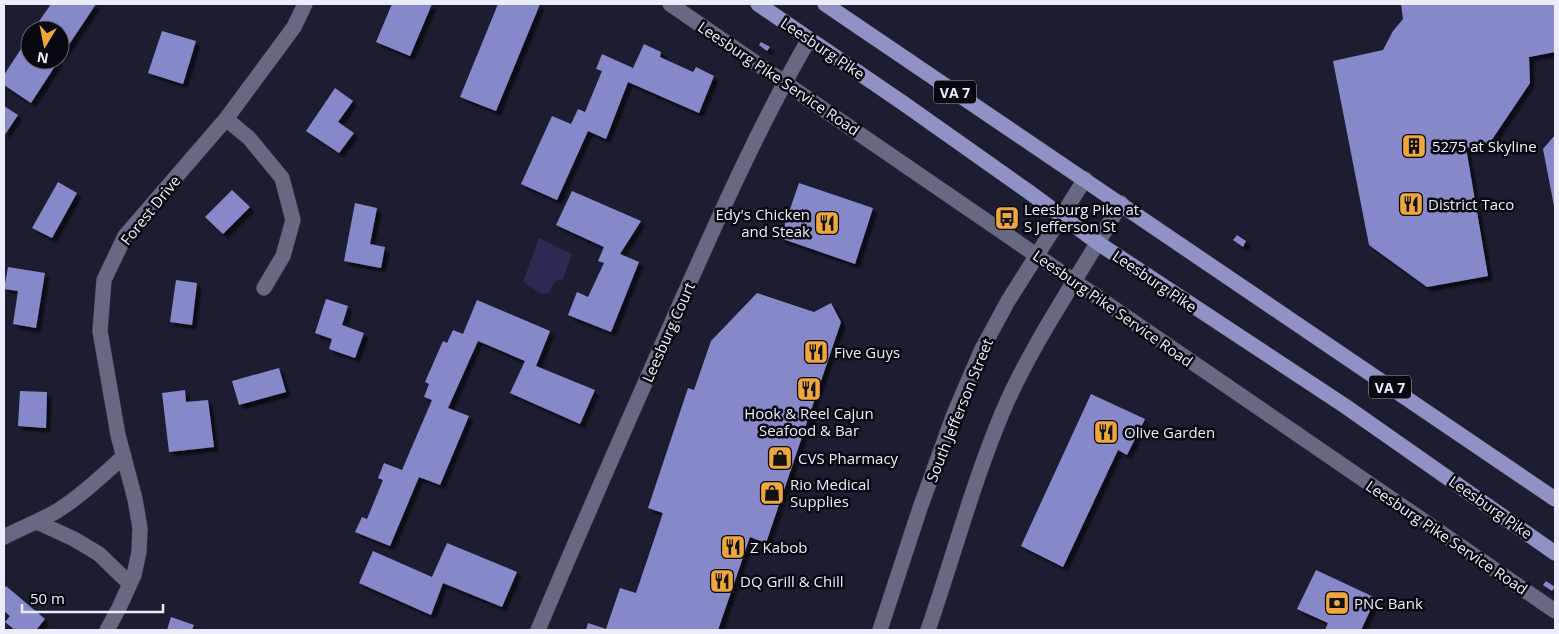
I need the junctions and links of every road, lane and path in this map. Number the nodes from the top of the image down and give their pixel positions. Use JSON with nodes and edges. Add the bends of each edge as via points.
{"nodes":[{"id":1,"x":305,"y":4,"type":"edge"},
{"id":2,"x":670,"y":4,"type":"edge"},
{"id":3,"x":758,"y":4,"type":"edge"},
{"id":4,"x":825,"y":4,"type":"edge"},
{"id":5,"x":809,"y":39,"type":"junction"},
{"id":6,"x":784,"y":82,"type":"junction"},
{"id":7,"x":226,"y":119,"type":"junction"},
{"id":8,"x":1086,"y":179,"type":"junction"},
{"id":9,"x":1121,"y":203,"type":"junction"},
{"id":10,"x":1063,"y":216,"type":"junction"},
{"id":11,"x":1098,"y":243,"type":"junction"},
{"id":12,"x":1037,"y":256,"type":"junction"},
{"id":13,"x":1075,"y":282,"type":"junction"},
{"id":14,"x":264,"y":288,"type":"dead end"},
{"id":15,"x":124,"y":456,"type":"junction"},
{"id":16,"x":1555,"y":499,"type":"edge"},
{"id":17,"x":37,"y":522,"type":"junction"},
{"id":18,"x":4,"y":537,"type":"edge"},
{"id":19,"x":1555,"y":553,"type":"edge"},
{"id":20,"x":130,"y":584,"type":"junction"},
{"id":21,"x":1555,"y":611,"type":"edge"},
{"id":22,"x":107,"y":630,"type":"edge"},
{"id":23,"x":538,"y":630,"type":"edge"},
{"id":24,"x":880,"y":630,"type":"edge"},
{"id":25,"x":928,"y":630,"type":"edge"}],
"edges":[{"from":1,"to":7,"type":"street","name":"Forest Drive","via":[[294,27]]},
{"from":2,"to":6,"type":"street","name":"Leesburg Pike Service Road"},
{"from":3,"to":5,"type":"main road","name":"Leesburg Pike","number":"VA 7"},
{"from":4,"to":8,"type":"main road","number":"VA 7"},
{"from":5,"to":6,"type":"street","name":"Leesburg Court"},
{"from":5,"to":10,"type":"main road","name":"Leesburg Pike","number":"VA 7"},
{"from":6,"to":12,"type":"street","name":"Leesburg Pike Service Road"},
{"from":6,"to":23,"type":"street","name":"Leesburg Court","via":[[721,212]]},
{"from":7,"to":14,"type":"street","via":[[249,138],[282,178],[292,220],[283,256]]},
{"from":7,"to":15,"type":"street","name":"Forest Drive","via":[[125,236],[104,280],[100,330]]},
{"from":8,"to":9,"type":"main road","number":"VA 7"},
{"from":8,"to":10,"type":"street","name":"South Jefferson Street"},
{"from":9,"to":11,"type":"street"},
{"from":9,"to":16,"type":"main road","number":"VA 7"},
{"from":10,"to":11,"type":"main road","name":"Leesburg Pike","number":"VA 7"},
{"from":10,"to":12,"type":"street","name":"South Jefferson Street"},
{"from":11,"to":13,"type":"street"},
{"from":11,"to":19,"type":"main road","name":"Leesburg Pike","number":"VA 7","via":[[1345,406]]},
{"from":12,"to":13,"type":"street","name":"Leesburg Pike Service Road"},
{"from":12,"to":24,"type":"street","name":"South Jefferson Street","via":[[982,349],[920,508]]},
{"from":13,"to":21,"type":"street","name":"Leesburg Pike Service Road"},
{"from":13,"to":25,"type":"street","via":[[1038,343],[1003,412]]},
{"from":15,"to":17,"type":"street","via":[[66,504]]},
{"from":15,"to":20,"type":"street","name":"Forest Drive","via":[[140,528],[139,552]]},
{"from":17,"to":18,"type":"street"},
{"from":17,"to":20,"type":"street","via":[[99,554]]},
{"from":20,"to":22,"type":"street","name":"Forest Drive"}]}
